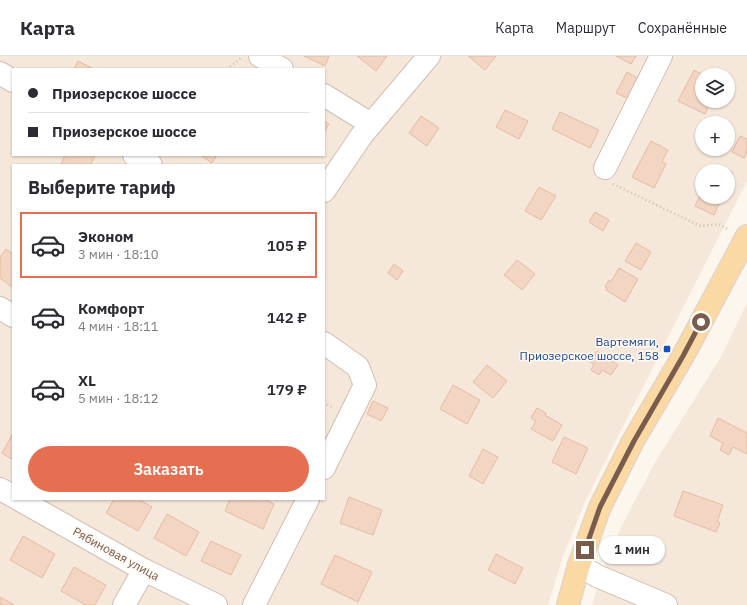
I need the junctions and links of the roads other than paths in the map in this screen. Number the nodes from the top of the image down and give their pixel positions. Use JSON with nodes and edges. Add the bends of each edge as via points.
{"nodes":[{"id":1,"x":260,"y":56,"type":"edge"},
{"id":2,"x":429,"y":56,"type":"edge"},
{"id":3,"x":661,"y":56,"type":"edge"},
{"id":4,"x":280,"y":68,"type":"edge"},
{"id":5,"x":0,"y":73,"type":"edge"},
{"id":6,"x":12,"y":80,"type":"edge"},
{"id":7,"x":325,"y":96,"type":"edge"},
{"id":8,"x":371,"y":124,"type":"junction"},
{"id":9,"x":136,"y":156,"type":"edge"},
{"id":10,"x":149,"y":164,"type":"edge"},
{"id":11,"x":605,"y":168,"type":"road end"},
{"id":12,"x":325,"y":190,"type":"edge"},
{"id":13,"x":739,"y":234,"type":"edge"},
{"id":14,"x":0,"y":308,"type":"edge"},
{"id":15,"x":12,"y":315,"type":"edge"},
{"id":16,"x":325,"y":344,"type":"edge"},
{"id":17,"x":325,"y":466,"type":"edge"},
{"id":18,"x":0,"y":489,"type":"edge"},
{"id":19,"x":12,"y":495,"type":"edge"},
{"id":20,"x":20,"y":500,"type":"edge"},
{"id":21,"x":307,"y":500,"type":"edge"},
{"id":22,"x":579,"y":565,"type":"junction"},
{"id":23,"x":144,"y":570,"type":"junction"},
{"id":24,"x":124,"y":605,"type":"edge"},
{"id":25,"x":216,"y":605,"type":"edge"},
{"id":26,"x":254,"y":605,"type":"edge"},
{"id":27,"x":568,"y":605,"type":"edge"},
{"id":28,"x":666,"y":605,"type":"edge"}],
"edges":[{"from":1,"to":4,"type":"street"},
{"from":2,"to":8,"type":"street"},
{"from":3,"to":11,"type":"street"},
{"from":5,"to":6,"type":"street"},
{"from":7,"to":8,"type":"street"},
{"from":8,"to":12,"type":"street"},
{"from":9,"to":10,"type":"street"},
{"from":13,"to":22,"type":"main road","via":[[683,356],[630,448],[600,507]]},
{"from":14,"to":15,"type":"street"},
{"from":16,"to":17,"type":"street","via":[[358,367],[365,385]]},
{"from":18,"to":19,"type":"street"},
{"from":20,"to":23,"type":"street","name":"Рябиновая улица"},
{"from":21,"to":26,"type":"street"},
{"from":22,"to":27,"type":"main road"},
{"from":22,"to":28,"type":"street","via":[[597,576]]},
{"from":23,"to":24,"type":"street"},
{"from":23,"to":25,"type":"street","name":"Рябиновая улица"}]}
